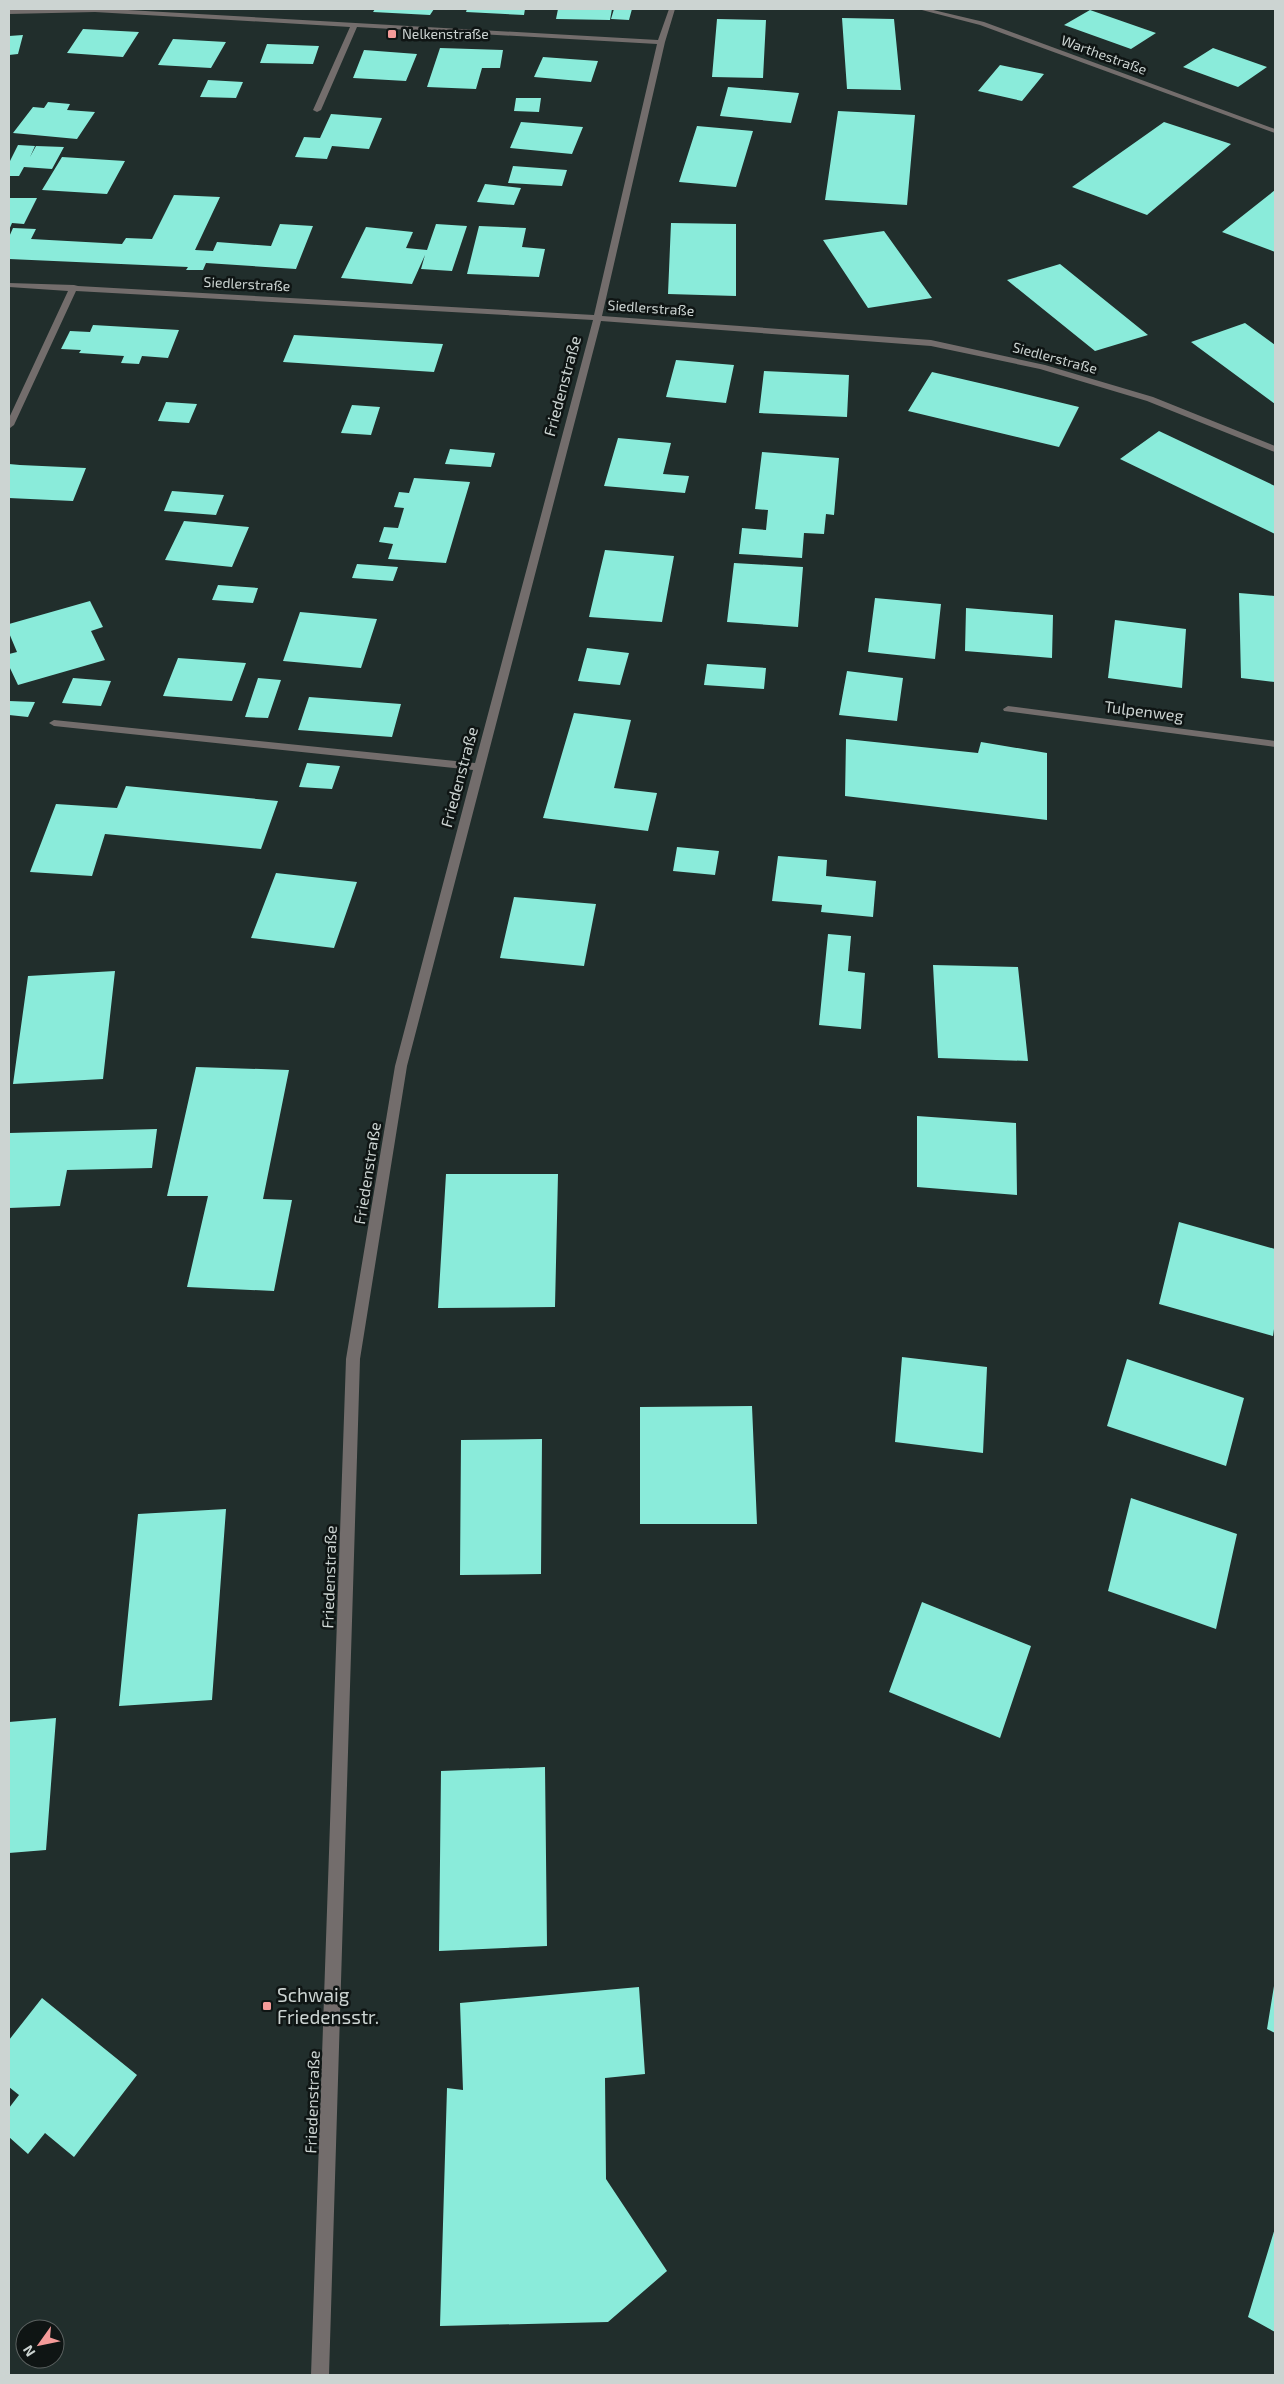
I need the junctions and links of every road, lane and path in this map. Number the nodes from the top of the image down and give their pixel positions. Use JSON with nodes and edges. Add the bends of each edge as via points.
{"nodes":[{"id":1,"x":672,"y":9,"type":"edge"},
{"id":2,"x":921,"y":9,"type":"edge"},
{"id":3,"x":9,"y":12,"type":"edge"},
{"id":4,"x":355,"y":24,"type":"junction"},
{"id":5,"x":661,"y":42,"type":"junction"},
{"id":6,"x":317,"y":110,"type":"dead end"},
{"id":7,"x":1275,"y":131,"type":"edge"},
{"id":8,"x":9,"y":285,"type":"edge"},
{"id":9,"x":74,"y":287,"type":"junction"},
{"id":10,"x":597,"y":318,"type":"junction"},
{"id":11,"x":10,"y":425,"type":"dead end"},
{"id":12,"x":1275,"y":449,"type":"edge"},
{"id":13,"x":1008,"y":709,"type":"dead end"},
{"id":14,"x":54,"y":723,"type":"dead end"},
{"id":15,"x":1275,"y":744,"type":"edge"},
{"id":16,"x":479,"y":767,"type":"junction"},
{"id":17,"x":320,"y":2375,"type":"edge"}],
"edges":[{"from":1,"to":5,"type":"street","name":"Friedenstraße"},
{"from":2,"to":7,"type":"street","name":"Warthestraße","via":[[982,23]]},
{"from":3,"to":4,"type":"street","via":[[95,10]]},
{"from":4,"to":5,"type":"street"},
{"from":4,"to":6,"type":"street"},
{"from":5,"to":10,"type":"street","name":"Friedenstraße"},
{"from":8,"to":9,"type":"street","name":"Siedlerstraße"},
{"from":9,"to":10,"type":"street","name":"Siedlerstraße"},
{"from":9,"to":11,"type":"street"},
{"from":10,"to":12,"type":"street","name":"Siedlerstraße","via":[[931,343],[1042,367],[1150,399]]},
{"from":10,"to":16,"type":"street","name":"Friedenstraße"},
{"from":13,"to":15,"type":"street","name":"Tulpenweg"},
{"from":14,"to":16,"type":"street"},
{"from":16,"to":17,"type":"street","name":"Friedenstraße","via":[[401,1066],[353,1359]]}]}
